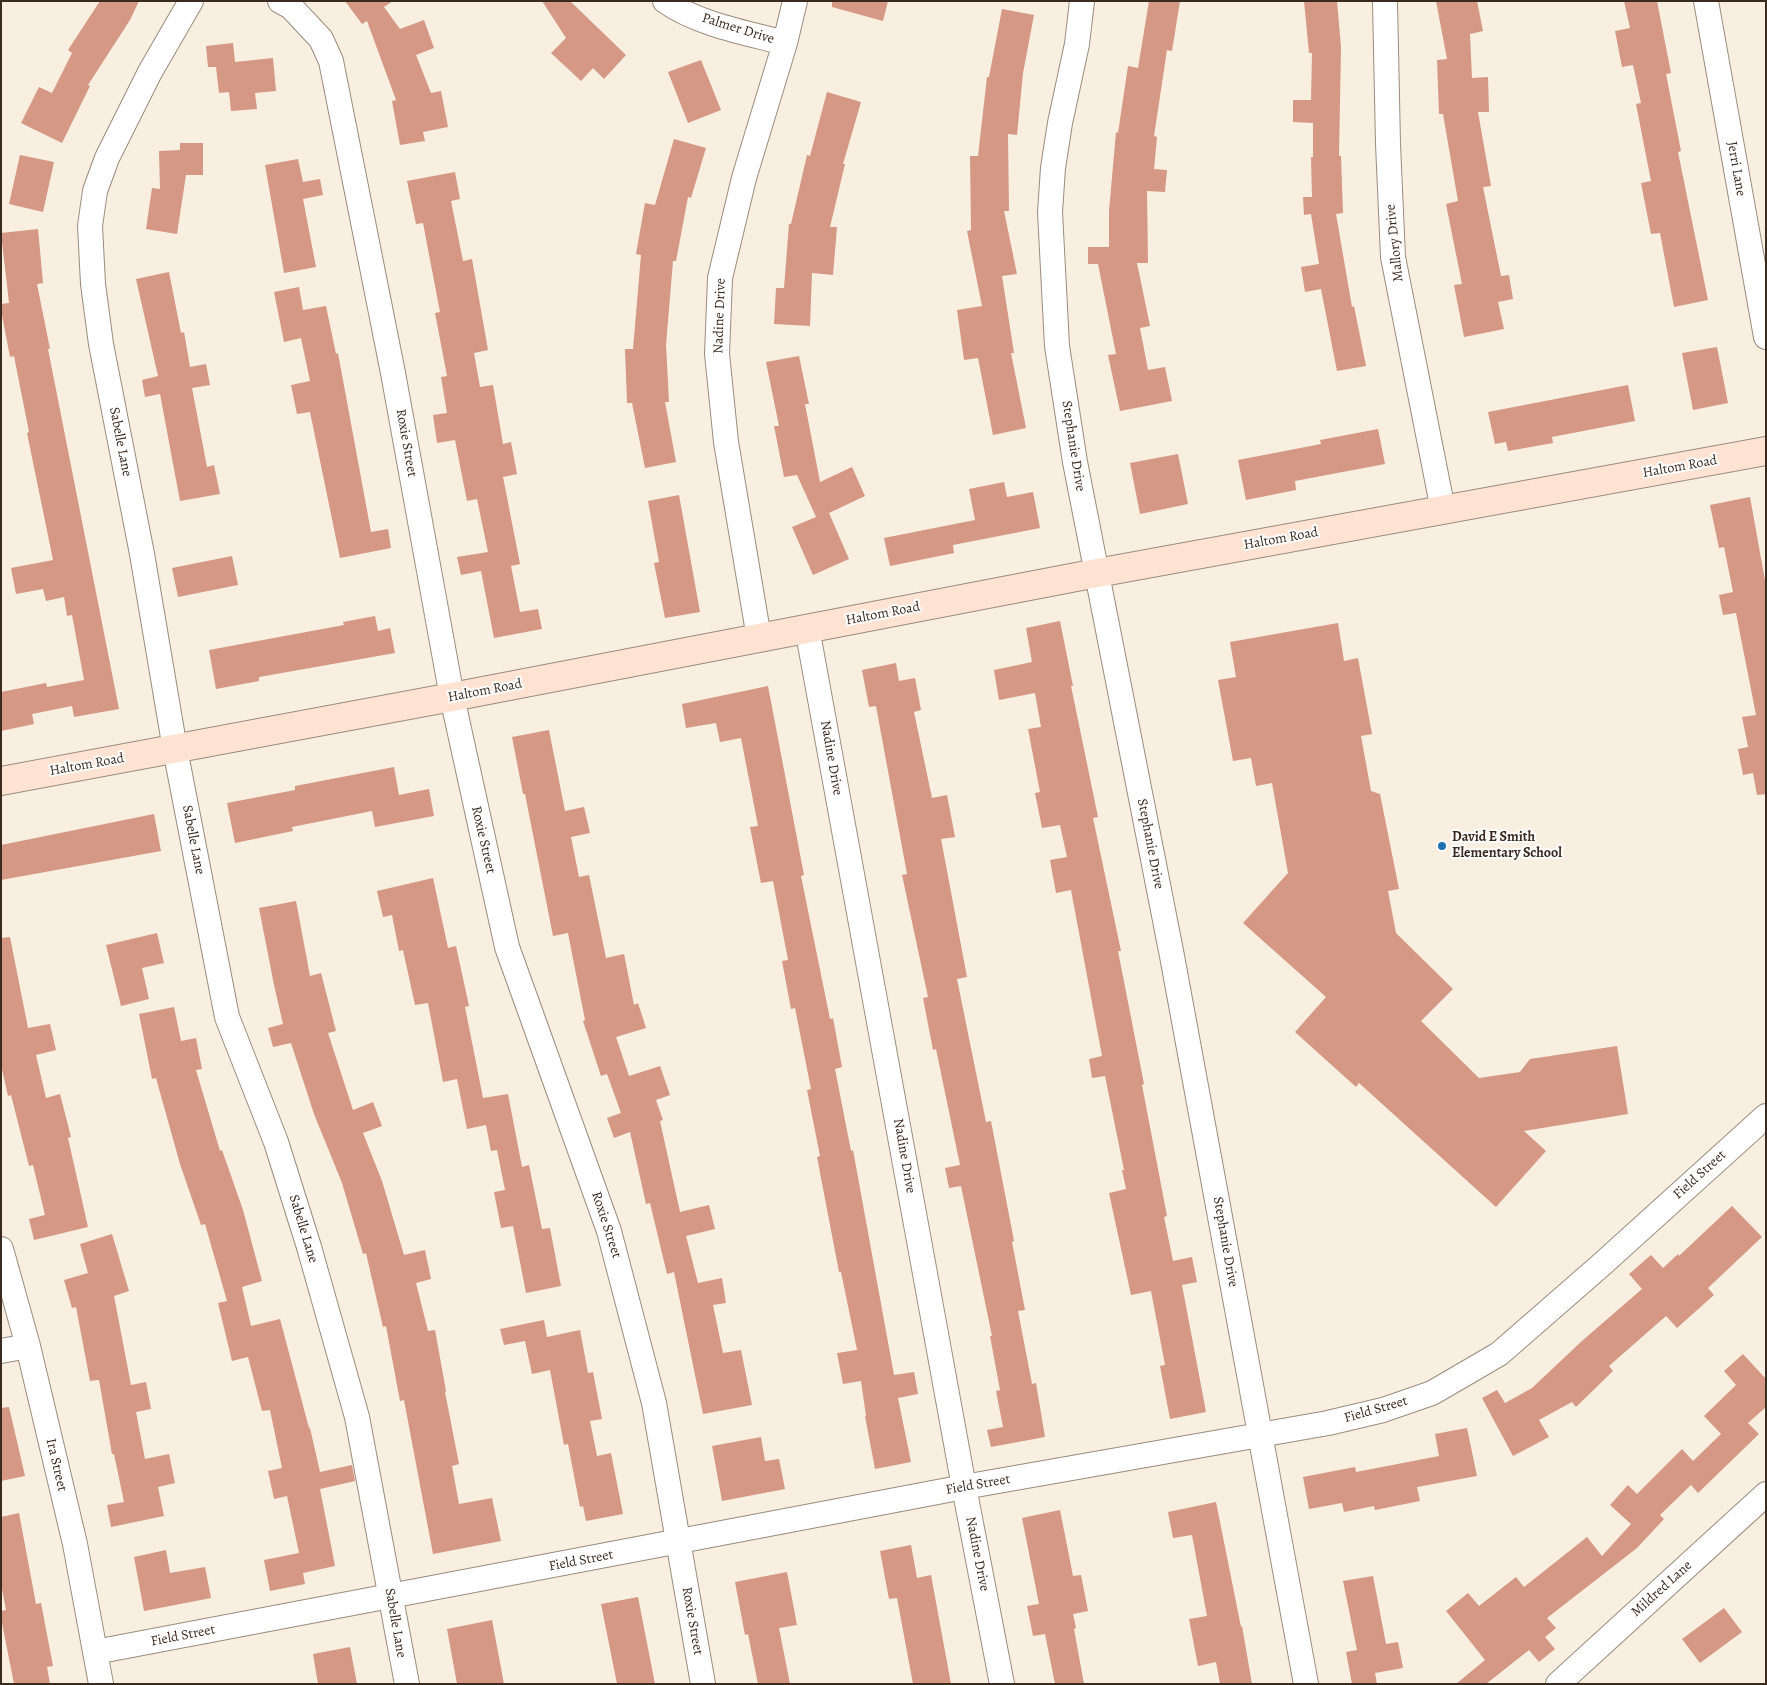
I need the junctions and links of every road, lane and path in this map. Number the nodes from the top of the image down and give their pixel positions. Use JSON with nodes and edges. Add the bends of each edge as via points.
{"nodes":[{"id":1,"x":191,"y":1,"type":"edge"},
{"id":2,"x":280,"y":1,"type":"edge"},
{"id":3,"x":664,"y":1,"type":"edge"},
{"id":4,"x":795,"y":1,"type":"edge"},
{"id":5,"x":1082,"y":1,"type":"edge"},
{"id":6,"x":1385,"y":1,"type":"edge"},
{"id":7,"x":1706,"y":1,"type":"edge"},
{"id":8,"x":785,"y":43,"type":"junction"},
{"id":9,"x":1766,"y":337,"type":"edge"},
{"id":10,"x":1766,"y":452,"type":"edge"},
{"id":11,"x":1443,"y":510,"type":"junction"},
{"id":12,"x":1096,"y":573,"type":"junction"},
{"id":13,"x":807,"y":628,"type":"junction"},
{"id":14,"x":758,"y":638,"type":"junction"},
{"id":15,"x":452,"y":697,"type":"junction"},
{"id":16,"x":175,"y":749,"type":"junction"},
{"id":17,"x":1,"y":781,"type":"edge"},
{"id":18,"x":1766,"y":1116,"type":"edge"},
{"id":19,"x":1,"y":1249,"type":"edge"},
{"id":20,"x":28,"y":1346,"type":"junction"},
{"id":21,"x":1,"y":1351,"type":"edge"},
{"id":22,"x":1260,"y":1435,"type":"junction"},
{"id":23,"x":964,"y":1487,"type":"junction"},
{"id":24,"x":1766,"y":1494,"type":"edge"},
{"id":25,"x":678,"y":1542,"type":"junction"},
{"id":26,"x":391,"y":1597,"type":"junction"},
{"id":27,"x":95,"y":1652,"type":"junction"},
{"id":28,"x":101,"y":1684,"type":"edge"},
{"id":29,"x":407,"y":1684,"type":"edge"},
{"id":30,"x":703,"y":1684,"type":"edge"},
{"id":31,"x":1002,"y":1684,"type":"edge"},
{"id":32,"x":1306,"y":1684,"type":"edge"},
{"id":33,"x":1558,"y":1684,"type":"edge"}],
"edges":[{"from":1,"to":16,"type":"street","name":"Sabelle Lane","via":[[150,72],[107,158],[95,192],[90,226],[101,344],[142,554]]},
{"from":2,"to":15,"type":"street","name":"Roxie Street","via":[[291,7],[321,39],[331,61],[394,373]]},
{"from":3,"to":8,"type":"street","name":"Palmer Drive","via":[[714,24]]},
{"from":4,"to":8,"type":"street","name":"Nadine Drive"},
{"from":5,"to":12,"type":"street","name":"Stephanie Drive","via":[[1053,168],[1050,212],[1057,346]]},
{"from":6,"to":11,"type":"street","name":"Mallory Drive","via":[[1394,257]]},
{"from":7,"to":9,"type":"street","name":"Jerri Lane"},
{"from":8,"to":14,"type":"street","name":"Nadine Drive","via":[[744,178],[720,278],[717,354],[726,442]]},
{"from":10,"to":11,"type":"main road","name":"Haltom Road"},
{"from":11,"to":12,"type":"main road","name":"Haltom Road"},
{"from":12,"to":13,"type":"main road","name":"Haltom Road"},
{"from":12,"to":22,"type":"street","name":"Stephanie Drive","via":[[1172,956]]},
{"from":13,"to":14,"type":"main road","name":"Haltom Road"},
{"from":13,"to":23,"type":"street","name":"Nadine Drive"},
{"from":14,"to":15,"type":"main road","name":"Haltom Road"},
{"from":15,"to":16,"type":"main road","name":"Haltom Road"},
{"from":15,"to":25,"type":"street","name":"Roxie Street","via":[[507,947],[609,1231],[654,1403]]},
{"from":16,"to":17,"type":"main road","name":"Haltom Road"},
{"from":16,"to":26,"type":"street","name":"Sabelle Lane","via":[[227,1017],[276,1142],[349,1388]]},
{"from":18,"to":22,"type":"street","name":"Field Street","via":[[1499,1354],[1416,1399],[1328,1423]]},
{"from":19,"to":20,"type":"street","name":"Ira Street"},
{"from":20,"to":21,"type":"street"},
{"from":20,"to":27,"type":"street","name":"Ira Street","via":[[75,1544]]},
{"from":22,"to":23,"type":"street","name":"Field Street"},
{"from":22,"to":32,"type":"street","name":"Stephanie Drive"},
{"from":23,"to":25,"type":"street","name":"Field Street"},
{"from":23,"to":31,"type":"street","name":"Nadine Drive"},
{"from":24,"to":33,"type":"street","name":"Mildred Lane"},
{"from":25,"to":26,"type":"street","name":"Field Street"},
{"from":25,"to":30,"type":"street","name":"Roxie Street"},
{"from":26,"to":27,"type":"street","name":"Field Street"},
{"from":26,"to":29,"type":"street","name":"Sabelle Lane"},
{"from":27,"to":28,"type":"street","name":"Ira Street"}]}
